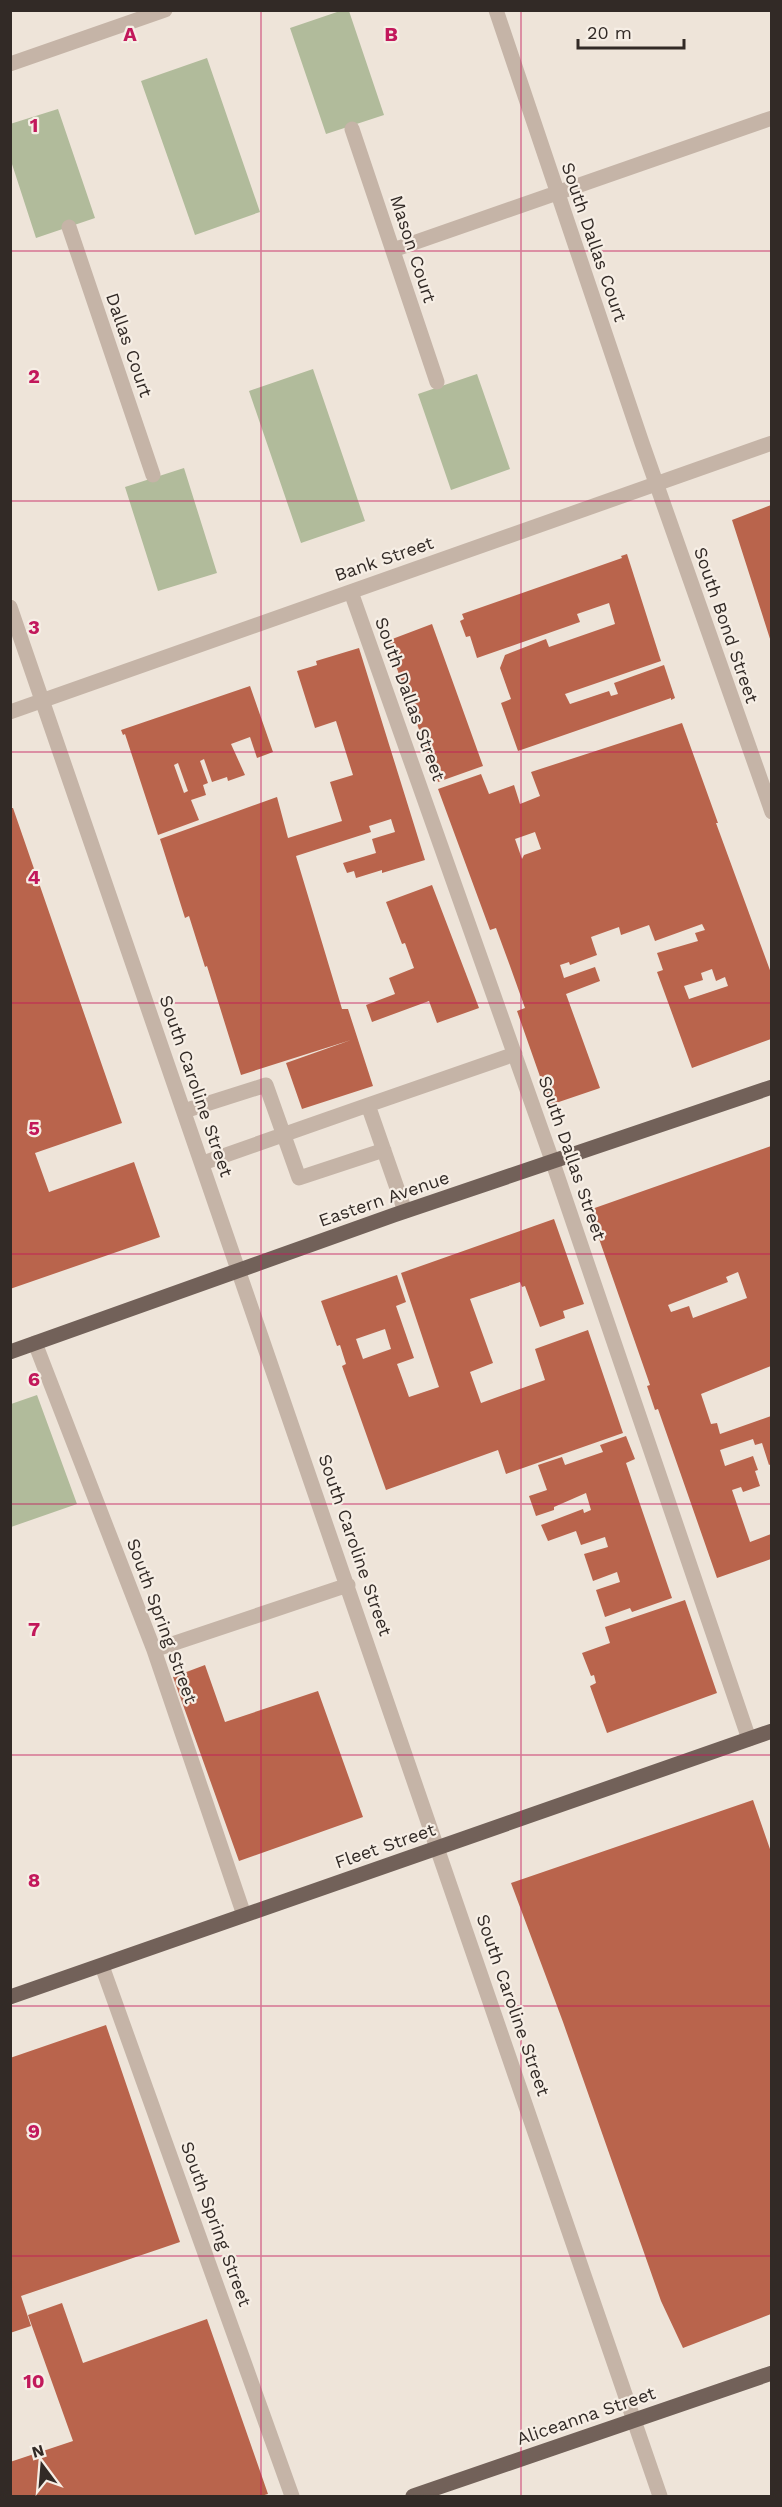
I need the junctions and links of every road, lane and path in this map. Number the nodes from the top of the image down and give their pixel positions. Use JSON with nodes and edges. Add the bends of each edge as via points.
{"nodes":[{"id":1,"x":165,"y":10,"type":"edge"},
{"id":2,"x":496,"y":10,"type":"edge"},
{"id":3,"x":10,"y":64,"type":"edge"},
{"id":4,"x":771,"y":118,"type":"edge"},
{"id":5,"x":352,"y":129,"type":"dead end"},
{"id":6,"x":556,"y":194,"type":"junction"},
{"id":7,"x":69,"y":227,"type":"dead end"},
{"id":8,"x":393,"y":250,"type":"junction"},
{"id":9,"x":437,"y":382,"type":"dead end"},
{"id":10,"x":771,"y":443,"type":"edge"},
{"id":11,"x":153,"y":475,"type":"dead end"},
{"id":12,"x":656,"y":484,"type":"junction"},
{"id":13,"x":351,"y":592,"type":"junction"},
{"id":14,"x":10,"y":607,"type":"edge"},
{"id":15,"x":42,"y":701,"type":"junction"},
{"id":16,"x":10,"y":712,"type":"edge"},
{"id":17,"x":771,"y":812,"type":"edge"},
{"id":18,"x":515,"y":1054,"type":"junction"},
{"id":19,"x":771,"y":1087,"type":"edge"},
{"id":20,"x":368,"y":1105,"type":"junction"},
{"id":21,"x":184,"y":1111,"type":"junction"},
{"id":22,"x":284,"y":1133,"type":"junction"},
{"id":23,"x":384,"y":1150,"type":"junction"},
{"id":24,"x":203,"y":1163,"type":"junction"},
{"id":25,"x":553,"y":1163,"type":"junction"},
{"id":26,"x":405,"y":1211,"type":"junction"},
{"id":27,"x":240,"y":1271,"type":"junction"},
{"id":28,"x":35,"y":1343,"type":"junction"},
{"id":29,"x":10,"y":1352,"type":"edge"},
{"id":30,"x":348,"y":1585,"type":"junction"},
{"id":31,"x":154,"y":1650,"type":"junction"},
{"id":32,"x":771,"y":1731,"type":"edge"},
{"id":33,"x":749,"y":1739,"type":"junction"},
{"id":34,"x":438,"y":1847,"type":"junction"},
{"id":35,"x":244,"y":1915,"type":"junction"},
{"id":36,"x":102,"y":1966,"type":"junction"},
{"id":37,"x":10,"y":1997,"type":"edge"},
{"id":38,"x":771,"y":2373,"type":"edge"},
{"id":39,"x":633,"y":2421,"type":"junction"},
{"id":40,"x":292,"y":2496,"type":"edge"},
{"id":41,"x":413,"y":2496,"type":"edge"},
{"id":42,"x":660,"y":2496,"type":"edge"}],
"edges":[{"from":1,"to":3,"type":"street"},
{"from":2,"to":6,"type":"street","name":"South Dallas Court"},
{"from":4,"to":6,"type":"street"},
{"from":5,"to":8,"type":"street","name":"Mason Court"},
{"from":6,"to":8,"type":"street"},
{"from":6,"to":12,"type":"street","name":"South Dallas Court"},
{"from":7,"to":11,"type":"street","name":"Dallas Court"},
{"from":8,"to":9,"type":"street","name":"Mason Court"},
{"from":10,"to":12,"type":"street","name":"Bank Street"},
{"from":12,"to":13,"type":"street","name":"Bank Street"},
{"from":12,"to":17,"type":"street","name":"South Bond Street"},
{"from":13,"to":15,"type":"street","name":"Bank Street"},
{"from":13,"to":18,"type":"street","name":"South Dallas Street"},
{"from":14,"to":15,"type":"street","name":"South Caroline Street"},
{"from":15,"to":16,"type":"street","name":"Bank Street"},
{"from":15,"to":21,"type":"street","name":"South Caroline Street"},
{"from":18,"to":20,"type":"street"},
{"from":18,"to":25,"type":"street","name":"South Dallas Street"},
{"from":19,"to":25,"type":"main road","name":"Eastern Avenue"},
{"from":20,"to":22,"type":"street"},
{"from":20,"to":23,"type":"street"},
{"from":21,"to":22,"type":"street","via":[[266,1085]]},
{"from":21,"to":24,"type":"street","name":"South Caroline Street"},
{"from":22,"to":23,"type":"street","via":[[299,1178]]},
{"from":22,"to":24,"type":"street"},
{"from":23,"to":26,"type":"street"},
{"from":24,"to":27,"type":"street","name":"South Caroline Street"},
{"from":25,"to":26,"type":"main road","name":"Eastern Avenue"},
{"from":25,"to":33,"type":"street","name":"South Dallas Street"},
{"from":26,"to":27,"type":"main road","name":"Eastern Avenue"},
{"from":27,"to":28,"type":"main road","name":"Eastern Avenue"},
{"from":27,"to":30,"type":"street","name":"South Caroline Street"},
{"from":28,"to":29,"type":"main road","name":"Eastern Avenue"},
{"from":28,"to":31,"type":"street","name":"South Spring Street"},
{"from":30,"to":31,"type":"street"},
{"from":30,"to":34,"type":"street","name":"South Caroline Street"},
{"from":31,"to":35,"type":"street","name":"South Spring Street"},
{"from":32,"to":33,"type":"main road","name":"Fleet Street"},
{"from":33,"to":34,"type":"main road","name":"Fleet Street"},
{"from":34,"to":35,"type":"main road","name":"Fleet Street"},
{"from":34,"to":39,"type":"street","name":"South Caroline Street"},
{"from":35,"to":36,"type":"main road","name":"Fleet Street"},
{"from":36,"to":37,"type":"main road","name":"Fleet Street"},
{"from":36,"to":40,"type":"street","name":"South Spring Street"},
{"from":38,"to":39,"type":"main road","name":"Aliceanna Street"},
{"from":39,"to":41,"type":"main road","name":"Aliceanna Street"},
{"from":39,"to":42,"type":"street","name":"South Caroline Street"}]}
